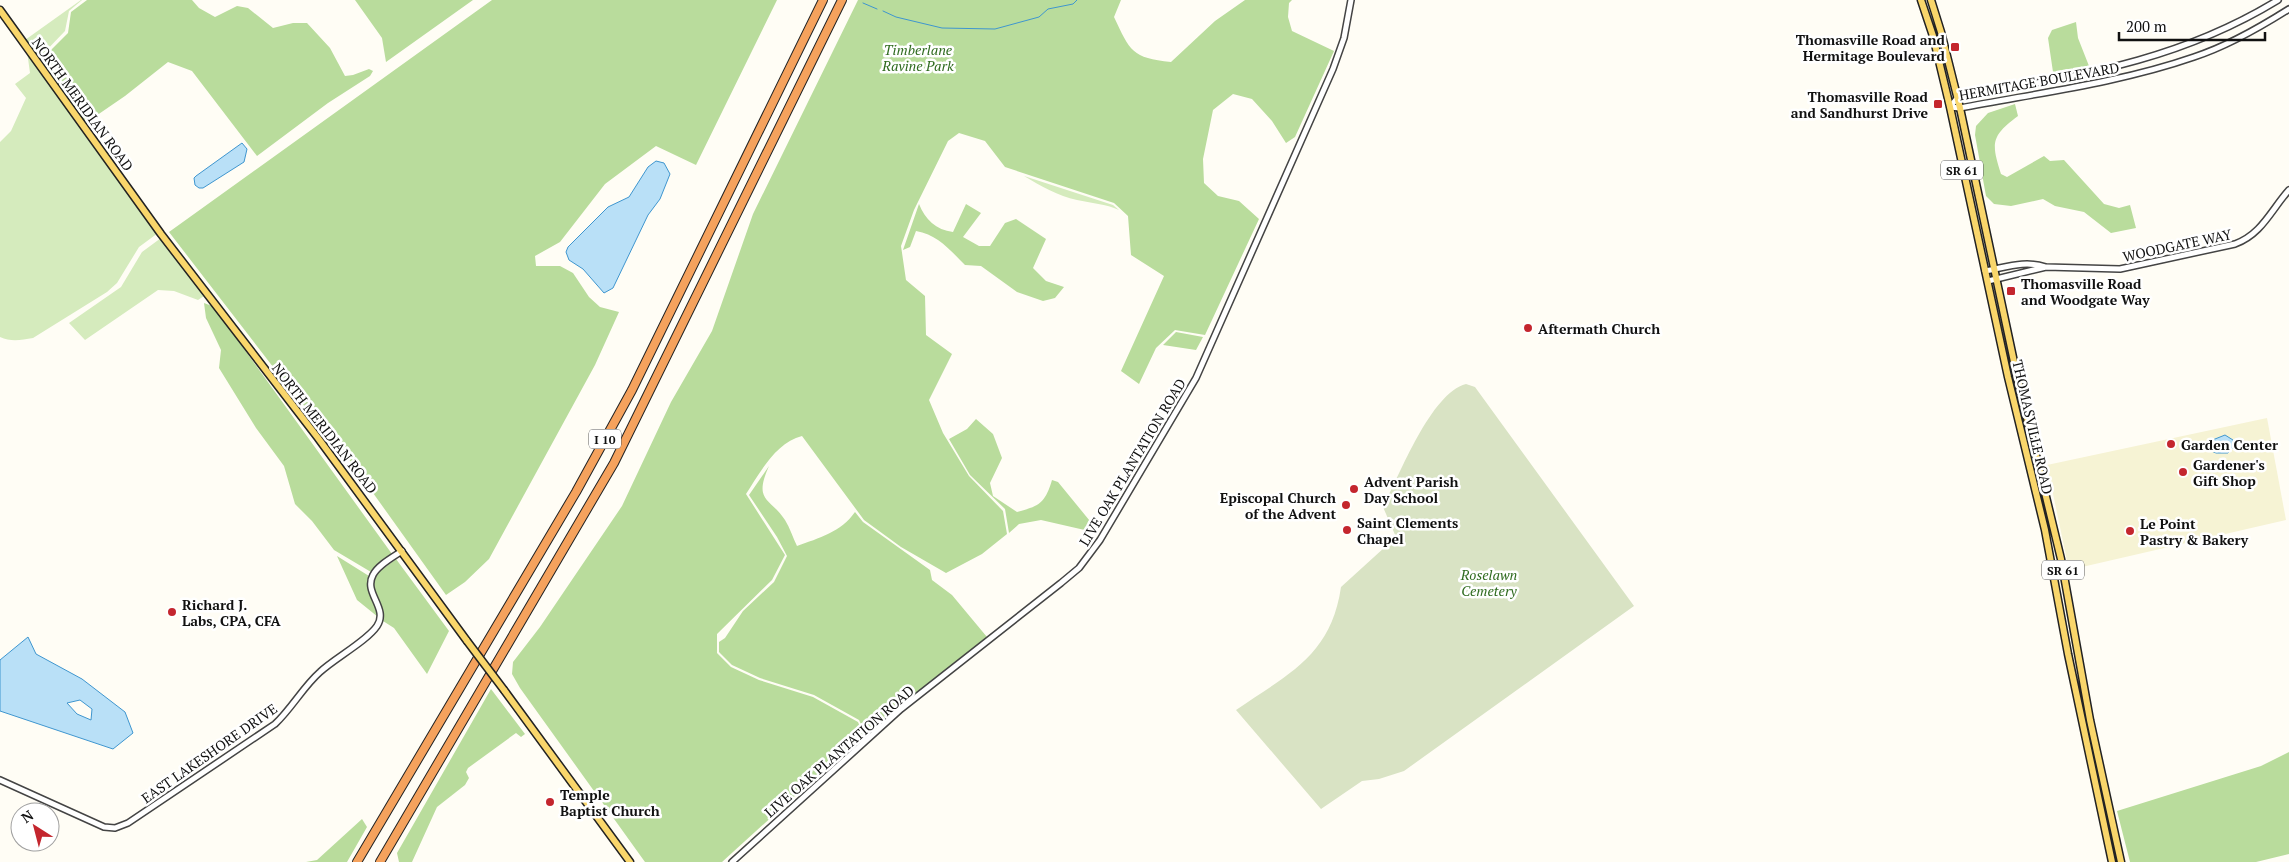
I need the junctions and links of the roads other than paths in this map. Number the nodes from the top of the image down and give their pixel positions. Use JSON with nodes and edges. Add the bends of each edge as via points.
{"nodes":[{"id":1,"x":823,"y":0,"type":"edge"},
{"id":2,"x":842,"y":0,"type":"edge"},
{"id":3,"x":1351,"y":0,"type":"edge"},
{"id":4,"x":1921,"y":0,"type":"edge"},
{"id":5,"x":1931,"y":0,"type":"edge"},
{"id":6,"x":2278,"y":0,"type":"edge"},
{"id":7,"x":2289,"y":9,"type":"edge"},
{"id":8,"x":0,"y":10,"type":"edge"},
{"id":9,"x":1958,"y":98,"type":"junction"},
{"id":10,"x":1950,"y":107,"type":"junction"},
{"id":11,"x":1960,"y":108,"type":"junction"},
{"id":12,"x":2289,"y":190,"type":"edge"},
{"id":13,"x":2046,"y":267,"type":"junction"},
{"id":14,"x":1995,"y":269,"type":"junction"},
{"id":15,"x":1986,"y":271,"type":"junction"},
{"id":16,"x":1997,"y":279,"type":"junction"},
{"id":17,"x":1988,"y":281,"type":"junction"},
{"id":18,"x":402,"y":550,"type":"junction"},
{"id":19,"x":2072,"y":623,"type":"junction"},
{"id":20,"x":2063,"y":625,"type":"junction"},
{"id":21,"x":2084,"y":687,"type":"junction"},
{"id":22,"x":2075,"y":689,"type":"junction"},
{"id":23,"x":2096,"y":748,"type":"junction"},
{"id":24,"x":2088,"y":749,"type":"junction"},
{"id":25,"x":0,"y":780,"type":"edge"},
{"id":26,"x":357,"y":862,"type":"edge"},
{"id":27,"x":380,"y":862,"type":"edge"},
{"id":28,"x":630,"y":862,"type":"edge"},
{"id":29,"x":732,"y":862,"type":"edge"},
{"id":30,"x":2112,"y":862,"type":"edge"},
{"id":31,"x":2121,"y":862,"type":"edge"}],
"edges":[{"from":1,"to":26,"type":"highway","number":"I 10","via":[[632,390],[576,492]]},
{"from":2,"to":27,"type":"highway","number":"I 10","via":[[614,463]]},
{"from":3,"to":29,"type":"street","name":"LIVE OAK PLANTATION ROAD","via":[[1344,38],[1333,69],[1210,348],[1184,400],[1100,540],[1061,584],[901,709]]},
{"from":4,"to":10,"type":"main road","name":"THOMASVILLE ROAD","number":"SR 61"},
{"from":5,"to":9,"type":"main road","name":"THOMASVILLE ROAD","number":"SR 61"},
{"from":6,"to":9,"type":"street","name":"HERMITAGE BOULEVARD","via":[[2221,32],[2152,57],[2113,68]]},
{"from":7,"to":11,"type":"street","name":"HERMITAGE BOULEVARD","via":[[2236,39],[2175,64]]},
{"from":8,"to":18,"type":"main road","name":"NORTH MERIDIAN ROAD","via":[[208,297]]},
{"from":9,"to":10,"type":"street","name":"HERMITAGE BOULEVARD"},
{"from":9,"to":11,"type":"main road","name":"THOMASVILLE ROAD","number":"SR 61"},
{"from":10,"to":11,"type":"street","name":"HERMITAGE BOULEVARD"},
{"from":10,"to":15,"type":"main road","name":"THOMASVILLE ROAD","number":"SR 61"},
{"from":11,"to":14,"type":"main road","name":"THOMASVILLE ROAD","number":"SR 61"},
{"from":12,"to":13,"type":"street","name":"WOODGATE WAY","via":[[2260,229],[2245,241],[2120,269]]},
{"from":13,"to":14,"type":"street","name":"WOODGATE WAY","via":[[2023,263]]},
{"from":13,"to":16,"type":"street","name":"WOODGATE WAY"},
{"from":14,"to":15,"type":"street","name":"WOODGATE WAY"},
{"from":14,"to":16,"type":"main road","name":"THOMASVILLE ROAD","number":"SR 61"},
{"from":15,"to":17,"type":"main road","name":"THOMASVILLE ROAD","number":"SR 61"},
{"from":16,"to":17,"type":"street","name":"WOODGATE WAY"},
{"from":16,"to":19,"type":"main road","name":"THOMASVILLE ROAD","number":"SR 61","via":[[2061,559]]},
{"from":17,"to":20,"type":"main road","name":"THOMASVILLE ROAD","number":"SR 61"},
{"from":18,"to":25,"type":"street","name":"EAST LAKESHORE DRIVE","via":[[372,576],[371,590],[381,614],[373,630],[320,671],[275,724],[128,823],[116,828],[104,827]]},
{"from":18,"to":28,"type":"main road","name":"NORTH MERIDIAN ROAD","bridge":true},
{"from":19,"to":20,"type":"main road"},
{"from":19,"to":21,"type":"main road","name":"THOMASVILLE ROAD","number":"SR 61"},
{"from":20,"to":22,"type":"main road","name":"THOMASVILLE ROAD","number":"SR 61"},
{"from":21,"to":22,"type":"main road"},
{"from":21,"to":23,"type":"main road","name":"THOMASVILLE ROAD","number":"SR 61"},
{"from":22,"to":24,"type":"main road","name":"THOMASVILLE ROAD","number":"SR 61"},
{"from":23,"to":24,"type":"main road"},
{"from":23,"to":31,"type":"main road","name":"THOMASVILLE ROAD","number":"SR 61"},
{"from":24,"to":30,"type":"main road","name":"THOMASVILLE ROAD","number":"SR 61"}]}
